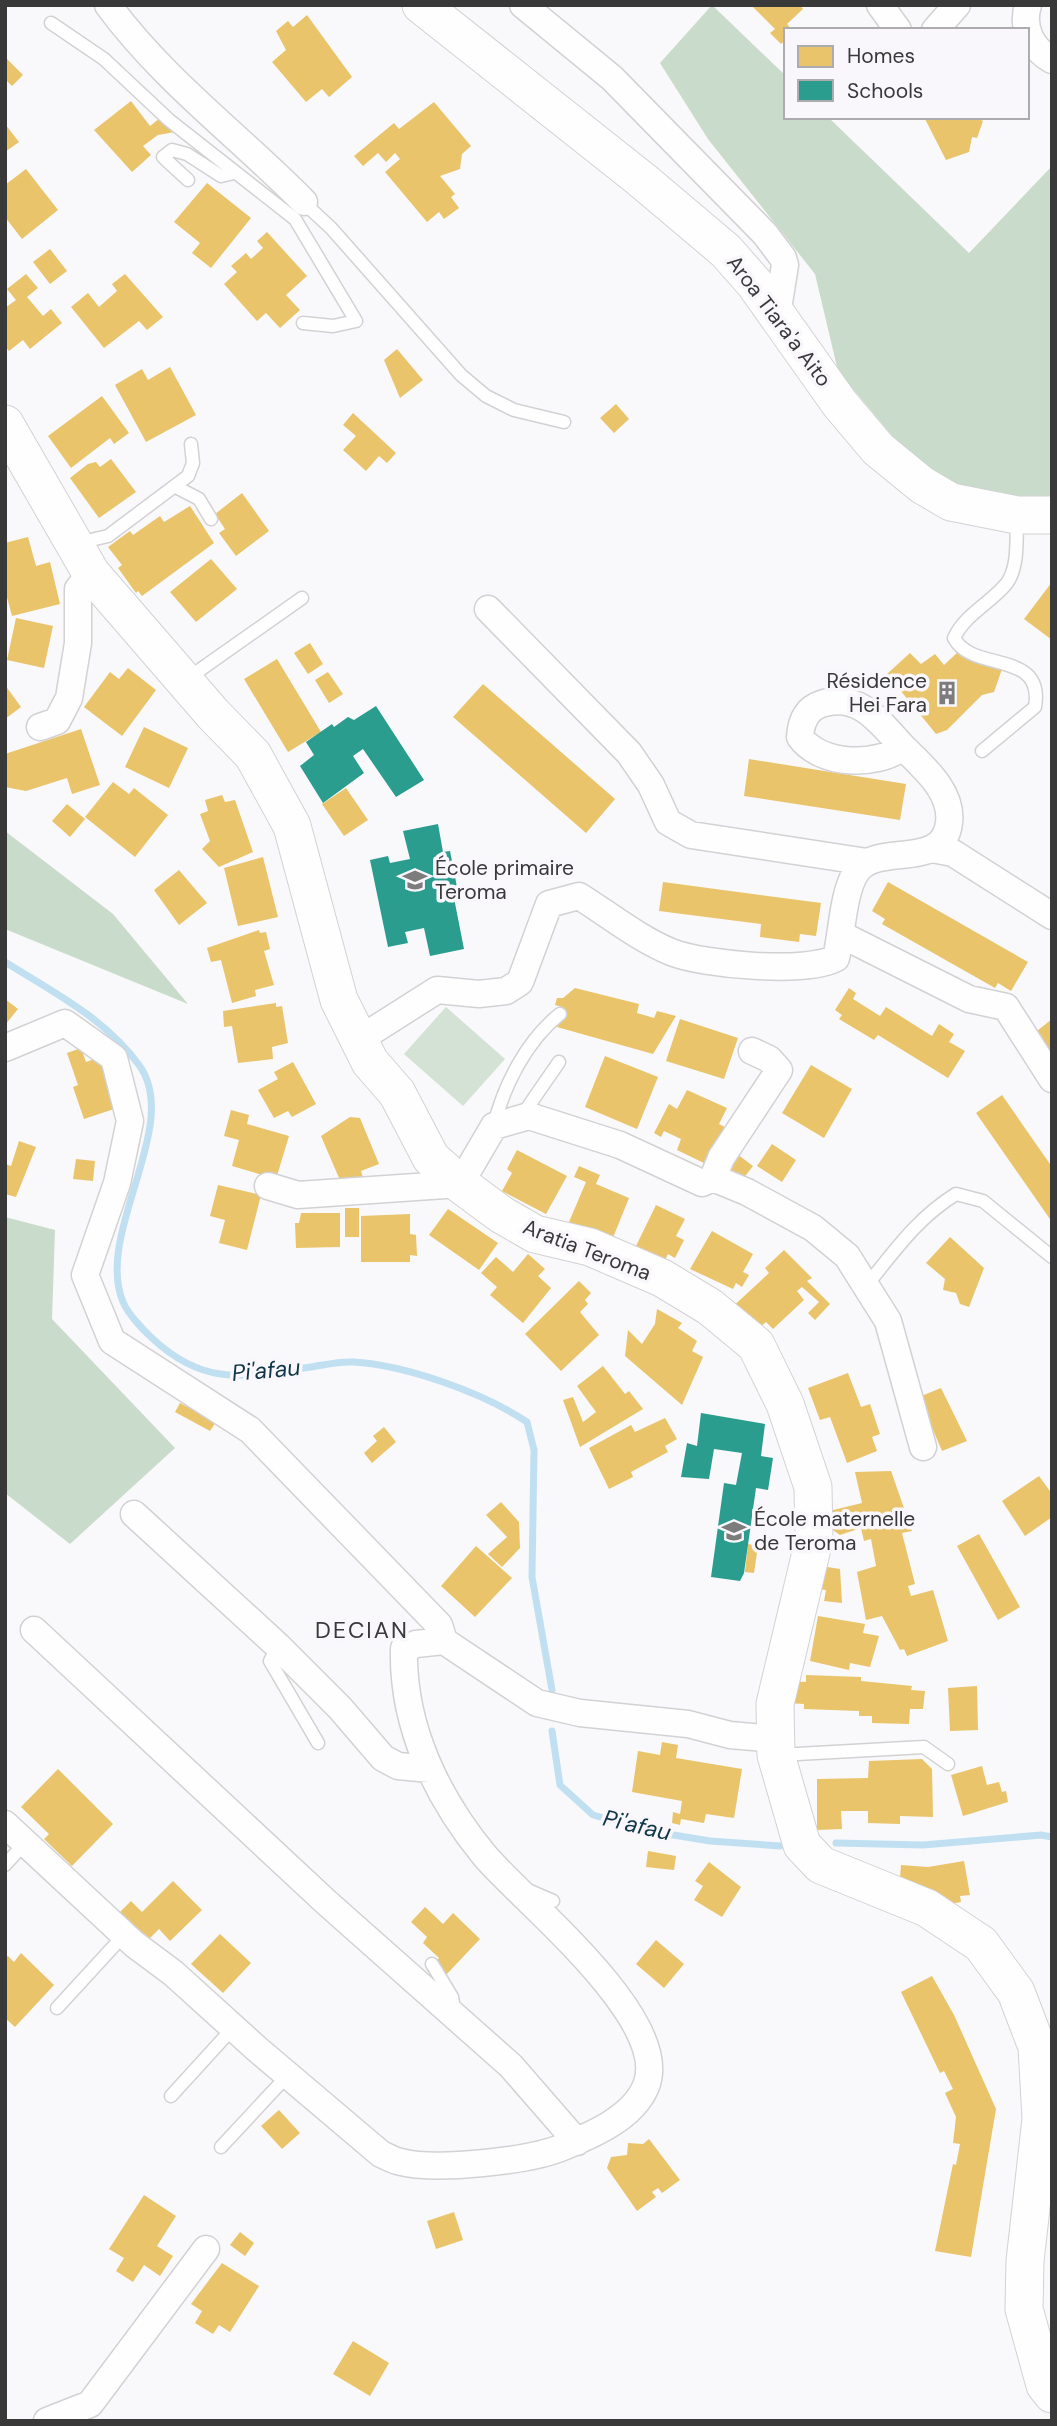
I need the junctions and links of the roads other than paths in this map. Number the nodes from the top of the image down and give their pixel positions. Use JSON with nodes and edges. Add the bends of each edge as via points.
{"nodes":[{"id":1,"x":108,"y":5,"type":"edge"},
{"id":2,"x":421,"y":5,"type":"edge"},
{"id":3,"x":523,"y":5,"type":"edge"},
{"id":4,"x":880,"y":5,"type":"edge"},
{"id":5,"x":957,"y":5,"type":"edge"},
{"id":6,"x":1028,"y":5,"type":"edge"},
{"id":7,"x":51,"y":23,"type":"dead end"},
{"id":8,"x":897,"y":28,"type":"edge"},
{"id":9,"x":937,"y":28,"type":"edge"},
{"id":10,"x":1029,"y":28,"type":"edge"},
{"id":11,"x":1029,"y":38,"type":"edge"},
{"id":12,"x":1052,"y":60,"type":"edge"},
{"id":13,"x":234,"y":173,"type":"junction"},
{"id":14,"x":188,"y":180,"type":"dead end"},
{"id":15,"x":299,"y":210,"type":"junction"},
{"id":16,"x":777,"y":314,"type":"junction"},
{"id":17,"x":303,"y":323,"type":"dead end"},
{"id":18,"x":564,"y":422,"type":"dead end"},
{"id":19,"x":5,"y":424,"type":"edge"},
{"id":20,"x":191,"y":444,"type":"dead end"},
{"id":21,"x":176,"y":487,"type":"junction"},
{"id":22,"x":1035,"y":515,"type":"edge"},
{"id":23,"x":211,"y":519,"type":"dead end"},
{"id":24,"x":82,"y":559,"type":"junction"},
{"id":25,"x":302,"y":598,"type":"dead end"},
{"id":26,"x":488,"y":610,"type":"dead end"},
{"id":27,"x":184,"y":681,"type":"junction"},
{"id":28,"x":40,"y":727,"type":"dead end"},
{"id":29,"x":903,"y":747,"type":"dead end"},
{"id":30,"x":982,"y":751,"type":"dead end"},
{"id":31,"x":932,"y":849,"type":"junction"},
{"id":32,"x":867,"y":862,"type":"junction"},
{"id":33,"x":1052,"y":915,"type":"edge"},
{"id":34,"x":842,"y":935,"type":"junction"},
{"id":35,"x":560,"y":1014,"type":"dead end"},
{"id":36,"x":355,"y":1036,"type":"junction"},
{"id":37,"x":5,"y":1048,"type":"edge"},
{"id":38,"x":752,"y":1051,"type":"dead end"},
{"id":39,"x":558,"y":1062,"type":"dead end"},
{"id":40,"x":1052,"y":1079,"type":"edge"},
{"id":41,"x":521,"y":1118,"type":"junction"},
{"id":42,"x":494,"y":1126,"type":"junction"},
{"id":43,"x":713,"y":1178,"type":"junction"},
{"id":44,"x":460,"y":1184,"type":"junction"},
{"id":45,"x":268,"y":1186,"type":"dead end"},
{"id":46,"x":1052,"y":1256,"type":"edge"},
{"id":47,"x":866,"y":1287,"type":"junction"},
{"id":48,"x":923,"y":1447,"type":"dead end"},
{"id":49,"x":134,"y":1514,"type":"dead end"},
{"id":50,"x":34,"y":1630,"type":"dead end"},
{"id":51,"x":444,"y":1641,"type":"junction"},
{"id":52,"x":278,"y":1646,"type":"junction"},
{"id":53,"x":317,"y":1743,"type":"dead end"},
{"id":54,"x":776,"y":1747,"type":"junction"},
{"id":55,"x":948,"y":1764,"type":"dead end"},
{"id":56,"x":430,"y":1769,"type":"junction"},
{"id":57,"x":5,"y":1824,"type":"edge"},
{"id":58,"x":25,"y":1843,"type":"junction"},
{"id":59,"x":5,"y":1865,"type":"edge"},
{"id":60,"x":509,"y":1879,"type":"junction"},
{"id":61,"x":553,"y":1901,"type":"dead end"},
{"id":62,"x":124,"y":1935,"type":"junction"},
{"id":63,"x":432,"y":1964,"type":"dead end"},
{"id":64,"x":57,"y":2008,"type":"dead end"},
{"id":65,"x":455,"y":2017,"type":"junction"},
{"id":66,"x":233,"y":2028,"type":"junction"},
{"id":67,"x":288,"y":2075,"type":"junction"},
{"id":68,"x":171,"y":2096,"type":"dead end"},
{"id":69,"x":577,"y":2142,"type":"junction"},
{"id":70,"x":221,"y":2147,"type":"dead end"},
{"id":71,"x":206,"y":2249,"type":"dead end"},
{"id":72,"x":1052,"y":2394,"type":"edge"},
{"id":73,"x":47,"y":2421,"type":"edge"}],
"edges":[{"from":1,"to":15,"type":"street","via":[[153,60]]},
{"from":2,"to":16,"type":"main road","name":"Aroa Tiara'a Aito","via":[[726,251]]},
{"from":3,"to":16,"type":"street","via":[[612,78],[765,234],[785,265]]},
{"from":4,"to":8,"type":"street"},
{"from":5,"to":9,"type":"street"},
{"from":6,"to":10,"type":"street"},
{"from":7,"to":13,"type":"lane","via":[[104,59]]},
{"from":11,"to":12,"type":"street","via":[[1036,50]]},
{"from":13,"to":14,"type":"lane","via":[[221,176],[172,150],[163,157]]},
{"from":13,"to":15,"type":"lane"},
{"from":15,"to":17,"type":"lane","via":[[356,321],[333,327]]},
{"from":15,"to":18,"type":"lane","via":[[331,228],[461,375],[486,396],[514,410]]},
{"from":16,"to":22,"type":"main road","name":"Aroa Tiara'a Aito","via":[[878,449],[922,485],[951,502]]},
{"from":19,"to":24,"type":"main road","name":"Aratia Teroma"},
{"from":20,"to":21,"type":"lane","via":[[193,463]]},
{"from":21,"to":23,"type":"lane","via":[[199,499]]},
{"from":21,"to":24,"type":"lane"},
{"from":22,"to":30,"type":"lane","via":[[1007,582],[954,638],[965,649],[1028,674],[1036,683],[1035,707]]},
{"from":24,"to":27,"type":"main road","name":"Aratia Teroma"},
{"from":24,"to":28,"type":"street","via":[[78,643],[69,698],[57,721]]},
{"from":25,"to":27,"type":"lane"},
{"from":26,"to":32,"type":"street","via":[[629,753],[668,822],[691,835]]},
{"from":27,"to":36,"type":"main road","name":"Aratia Teroma","via":[[253,755],[292,826],[339,1000]]},
{"from":29,"to":31,"type":"street","via":[[934,779],[948,805],[944,840]]},
{"from":31,"to":32,"type":"street"},
{"from":31,"to":33,"type":"street","via":[[953,853]]},
{"from":32,"to":34,"type":"street","via":[[850,884]]},
{"from":34,"to":36,"type":"street","via":[[836,958],[823,965],[705,961],[671,952],[579,896],[562,898],[550,904],[520,982],[513,989],[479,994],[437,989],[385,1023]]},
{"from":34,"to":40,"type":"street","via":[[969,999],[1006,1007]]},
{"from":35,"to":42,"type":"lane","via":[[547,1024],[514,1073]]},
{"from":36,"to":44,"type":"main road","name":"Aratia Teroma","via":[[397,1093],[431,1158]]},
{"from":37,"to":51,"type":"street","via":[[65,1024],[114,1058],[130,1121],[117,1183],[85,1275],[112,1341],[250,1430],[439,1625]]},
{"from":38,"to":43,"type":"street","via":[[779,1070],[721,1158]]},
{"from":39,"to":41,"type":"lane"},
{"from":41,"to":42,"type":"street"},
{"from":41,"to":43,"type":"street","via":[[529,1116],[582,1132],[702,1183]]},
{"from":42,"to":44,"type":"street"},
{"from":43,"to":47,"type":"street","via":[[813,1228],[847,1256]]},
{"from":44,"to":45,"type":"street","via":[[298,1195]]},
{"from":44,"to":54,"type":"main road","name":"Aratia Teroma","via":[[535,1234],[590,1247],[662,1279],[710,1307],[756,1345],[785,1404],[813,1487],[814,1540],[775,1704]]},
{"from":46,"to":47,"type":"lane","via":[[983,1200],[956,1194],[905,1236]]},
{"from":47,"to":48,"type":"street","via":[[888,1321]]},
{"from":49,"to":52,"type":"street"},
{"from":50,"to":65,"type":"street"},
{"from":51,"to":54,"type":"street","via":[[537,1703],[580,1713],[688,1724]]},
{"from":51,"to":56,"type":"street","via":[[404,1649],[404,1675],[418,1746]]},
{"from":52,"to":53,"type":"lane","via":[[270,1661]]},
{"from":52,"to":56,"type":"street","via":[[383,1758],[398,1766]]},
{"from":54,"to":55,"type":"lane","via":[[924,1747]]},
{"from":54,"to":72,"type":"main road","name":"Aratia Teroma","via":[[802,1845],[821,1865],[927,1908],[981,1944],[1016,1992],[1037,2047],[1041,2119],[1024,2309],[1045,2385]]},
{"from":56,"to":60,"type":"street","via":[[455,1814],[486,1857]]},
{"from":57,"to":58,"type":"street"},
{"from":58,"to":59,"type":"lane"},
{"from":58,"to":62,"type":"street"},
{"from":60,"to":61,"type":"lane"},
{"from":60,"to":69,"type":"street","via":[[617,1996],[642,2032],[649,2060],[646,2085],[628,2110]]},
{"from":62,"to":64,"type":"lane"},
{"from":62,"to":66,"type":"street"},
{"from":63,"to":65,"type":"lane","via":[[452,1997]]},
{"from":65,"to":69,"type":"street","via":[[512,2066]]},
{"from":66,"to":67,"type":"street"},
{"from":66,"to":68,"type":"lane"},
{"from":67,"to":69,"type":"street","via":[[381,2154],[401,2162],[529,2157]]},
{"from":67,"to":70,"type":"lane"},
{"from":71,"to":73,"type":"street","via":[[90,2404]]}]}
